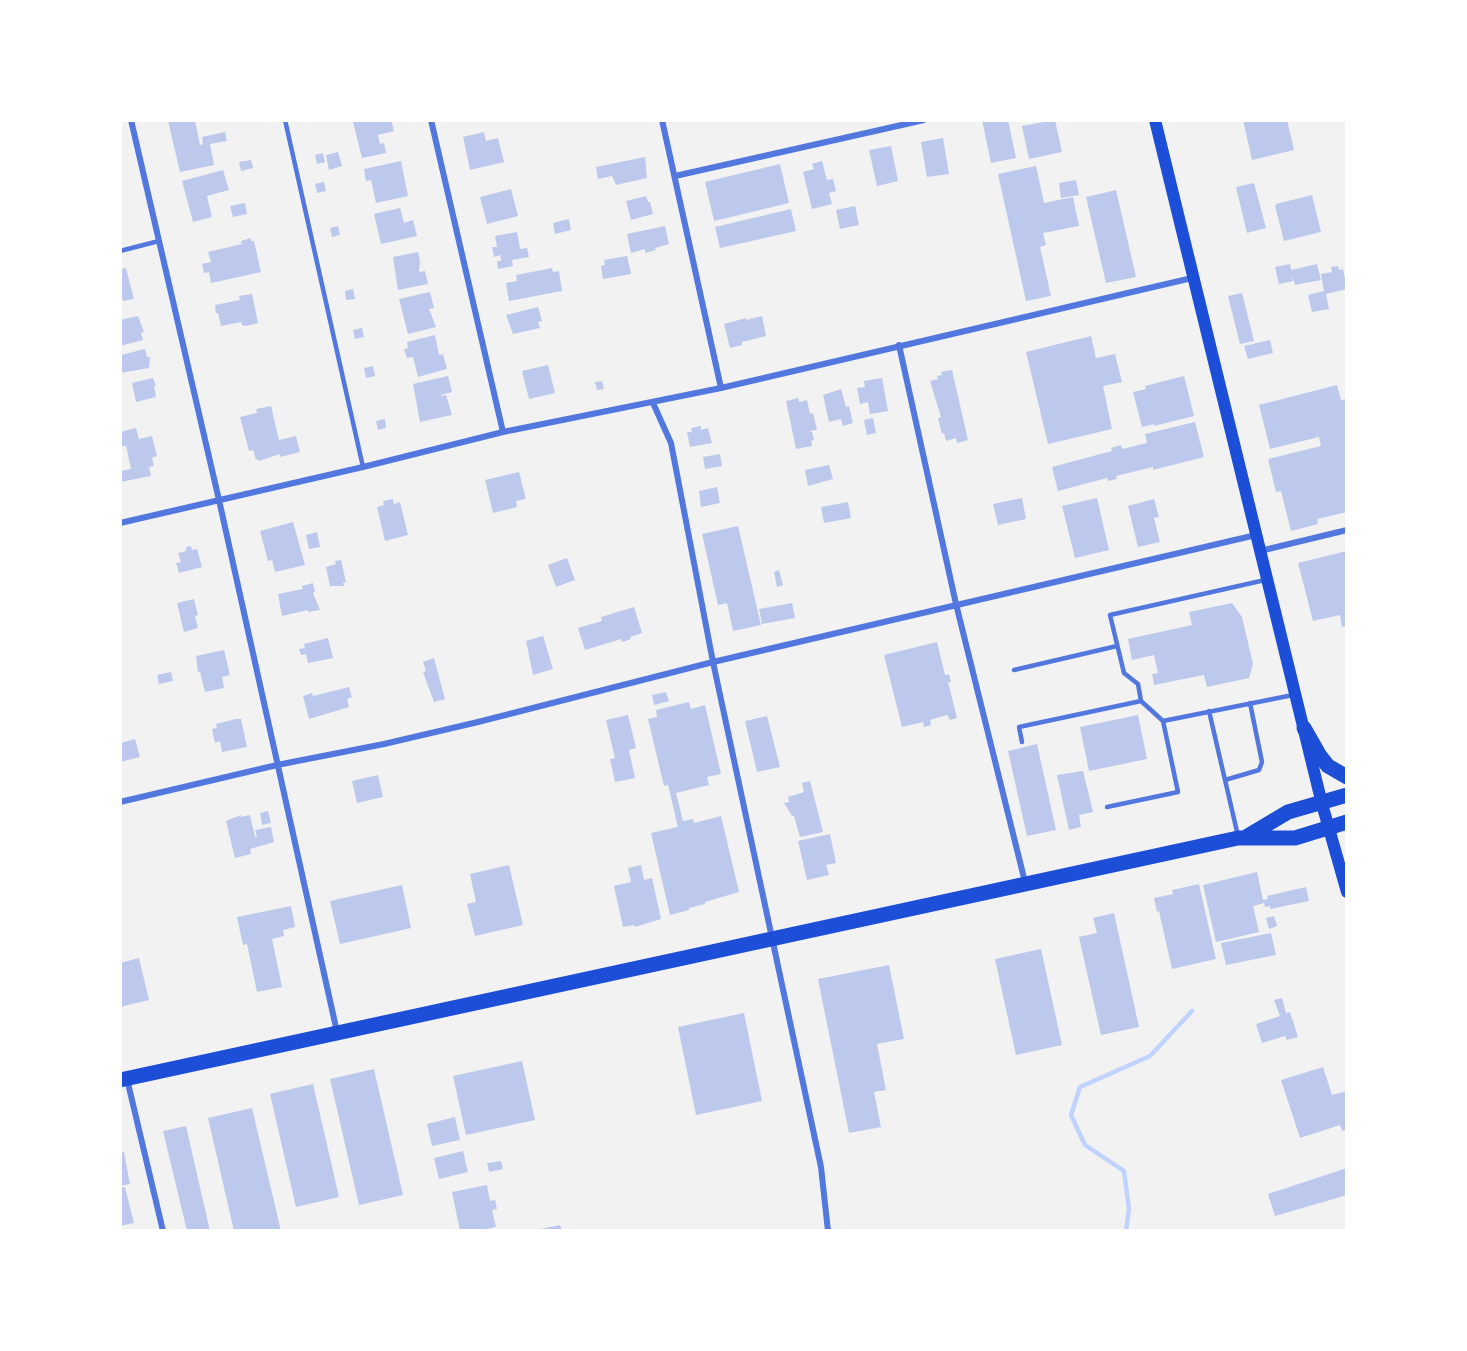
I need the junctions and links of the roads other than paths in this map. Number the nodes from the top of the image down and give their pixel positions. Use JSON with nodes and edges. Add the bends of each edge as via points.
{"nodes":[{"id":1,"x":131,"y":120,"type":"edge"},
{"id":2,"x":285,"y":120,"type":"edge"},
{"id":3,"x":431,"y":120,"type":"edge"},
{"id":4,"x":662,"y":120,"type":"edge"},
{"id":5,"x":924,"y":120,"type":"edge"},
{"id":6,"x":1155,"y":120,"type":"edge"},
{"id":7,"x":892,"y":123,"type":"edge"},
{"id":8,"x":675,"y":176,"type":"junction"},
{"id":9,"x":159,"y":241,"type":"junction"},
{"id":10,"x":120,"y":251,"type":"edge"},
{"id":11,"x":1192,"y":278,"type":"junction"},
{"id":12,"x":899,"y":345,"type":"junction"},
{"id":13,"x":721,"y":388,"type":"junction"},
{"id":14,"x":653,"y":403,"type":"junction"},
{"id":15,"x":503,"y":432,"type":"junction"},
{"id":16,"x":363,"y":467,"type":"junction"},
{"id":17,"x":219,"y":500,"type":"junction"},
{"id":18,"x":120,"y":523,"type":"edge"},
{"id":19,"x":1347,"y":530,"type":"edge"},
{"id":20,"x":1257,"y":535,"type":"junction"},
{"id":21,"x":1260,"y":551,"type":"junction"},
{"id":22,"x":1268,"y":580,"type":"junction"},
{"id":23,"x":956,"y":604,"type":"junction"},
{"id":24,"x":1117,"y":646,"type":"junction"},
{"id":25,"x":714,"y":662,"type":"junction"},
{"id":26,"x":1014,"y":670,"type":"dead end"},
{"id":27,"x":1296,"y":694,"type":"junction"},
{"id":28,"x":1141,"y":701,"type":"junction"},
{"id":29,"x":1250,"y":704,"type":"junction"},
{"id":30,"x":1209,"y":711,"type":"junction"},
{"id":31,"x":1163,"y":721,"type":"junction"},
{"id":32,"x":1304,"y":728,"type":"junction"},
{"id":33,"x":1022,"y":742,"type":"dead end"},
{"id":34,"x":277,"y":765,"type":"junction"},
{"id":35,"x":1347,"y":777,"type":"edge"},
{"id":36,"x":1225,"y":780,"type":"junction"},
{"id":37,"x":1347,"y":795,"type":"edge"},
{"id":38,"x":120,"y":802,"type":"edge"},
{"id":39,"x":1322,"y":804,"type":"junction"},
{"id":40,"x":1107,"y":807,"type":"dead end"},
{"id":41,"x":1347,"y":822,"type":"edge"},
{"id":42,"x":1328,"y":827,"type":"junction"},
{"id":43,"x":1242,"y":837,"type":"junction"},
{"id":44,"x":1026,"y":884,"type":"junction"},
{"id":45,"x":1347,"y":892,"type":"edge"},
{"id":46,"x":773,"y":939,"type":"junction"},
{"id":47,"x":337,"y":1033,"type":"junction"},
{"id":48,"x":124,"y":1079,"type":"edge"},
{"id":49,"x":163,"y":1231,"type":"edge"},
{"id":50,"x":828,"y":1231,"type":"edge"}],
"edges":[{"from":1,"to":9,"type":"street"},
{"from":2,"to":16,"type":"lane"},
{"from":3,"to":15,"type":"street"},
{"from":4,"to":8,"type":"street"},
{"from":5,"to":7,"type":"street"},
{"from":6,"to":11,"type":"main road"},
{"from":7,"to":8,"type":"street"},
{"from":8,"to":13,"type":"street"},
{"from":9,"to":10,"type":"lane"},
{"from":9,"to":17,"type":"street"},
{"from":11,"to":12,"type":"street"},
{"from":11,"to":20,"type":"main road"},
{"from":12,"to":13,"type":"street"},
{"from":12,"to":23,"type":"street"},
{"from":13,"to":14,"type":"street"},
{"from":14,"to":15,"type":"street"},
{"from":14,"to":25,"type":"street","via":[[670,443]]},
{"from":15,"to":16,"type":"street"},
{"from":16,"to":17,"type":"street"},
{"from":17,"to":18,"type":"street"},
{"from":17,"to":34,"type":"street"},
{"from":19,"to":21,"type":"street"},
{"from":20,"to":21,"type":"main road"},
{"from":20,"to":23,"type":"street"},
{"from":21,"to":22,"type":"main road"},
{"from":22,"to":24,"type":"lane","via":[[1110,615]]},
{"from":22,"to":27,"type":"main road"},
{"from":23,"to":25,"type":"street"},
{"from":23,"to":44,"type":"street"},
{"from":24,"to":26,"type":"lane"},
{"from":24,"to":28,"type":"lane","via":[[1124,673],[1138,684]]},
{"from":25,"to":34,"type":"street","via":[[478,722]]},
{"from":25,"to":46,"type":"street"},
{"from":27,"to":29,"type":"lane"},
{"from":27,"to":32,"type":"main road"},
{"from":28,"to":31,"type":"lane"},
{"from":28,"to":33,"type":"lane","via":[[1019,727]]},
{"from":29,"to":30,"type":"lane"},
{"from":29,"to":36,"type":"lane","via":[[1262,762],[1259,770]]},
{"from":30,"to":31,"type":"lane"},
{"from":30,"to":36,"type":"lane"},
{"from":31,"to":40,"type":"lane","via":[[1178,792]]},
{"from":32,"to":35,"type":"main road","via":[[1328,766]]},
{"from":32,"to":39,"type":"main road"},
{"from":34,"to":38,"type":"street"},
{"from":34,"to":47,"type":"street"},
{"from":36,"to":43,"type":"lane"},
{"from":37,"to":39,"type":"main road"},
{"from":39,"to":42,"type":"main road"},
{"from":39,"to":43,"type":"main road","via":[[1288,812]]},
{"from":41,"to":42,"type":"main road"},
{"from":42,"to":43,"type":"main road","via":[[1295,838]]},
{"from":42,"to":45,"type":"main road"},
{"from":43,"to":44,"type":"main road"},
{"from":44,"to":46,"type":"main road"},
{"from":46,"to":47,"type":"main road"},
{"from":46,"to":50,"type":"street","via":[[821,1167]]},
{"from":47,"to":48,"type":"main road"},
{"from":48,"to":49,"type":"street"}]}
